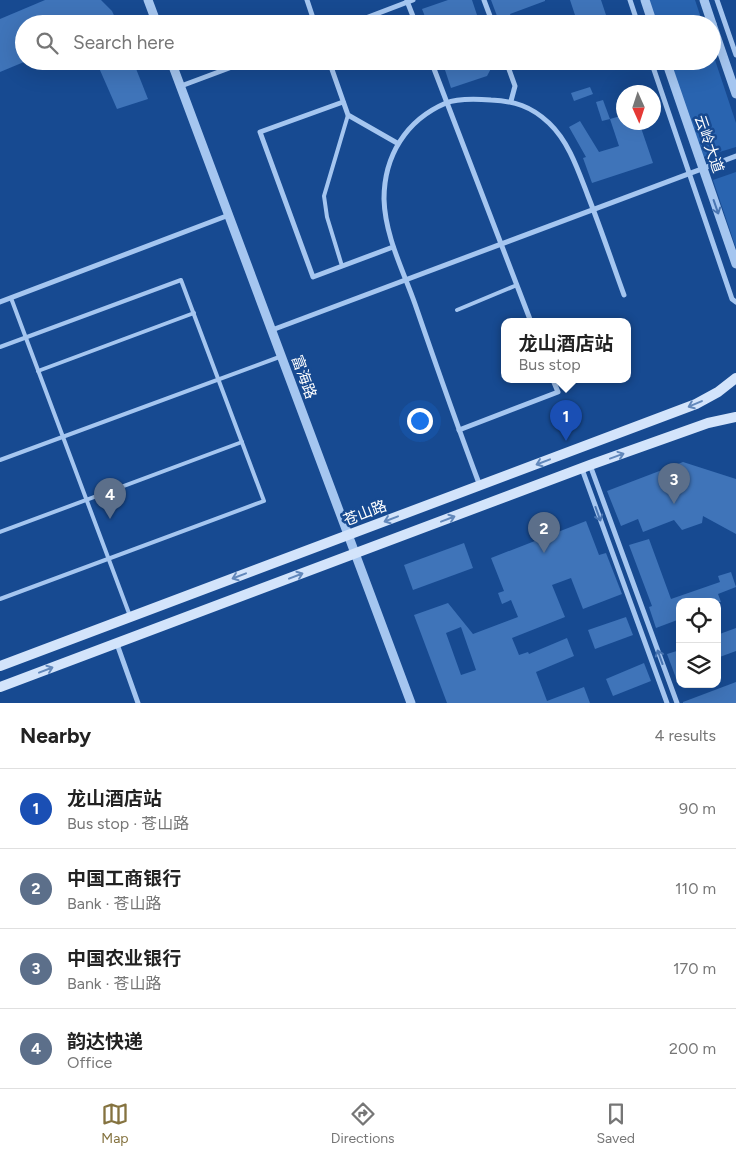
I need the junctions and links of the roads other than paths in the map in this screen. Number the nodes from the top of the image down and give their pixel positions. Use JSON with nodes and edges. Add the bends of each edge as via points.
{"nodes":[{"id":1,"x":148,"y":0,"type":"edge"},
{"id":2,"x":307,"y":0,"type":"edge"},
{"id":3,"x":484,"y":0,"type":"edge"},
{"id":4,"x":630,"y":0,"type":"edge"},
{"id":5,"x":645,"y":0,"type":"edge"},
{"id":6,"x":704,"y":0,"type":"edge"},
{"id":7,"x":717,"y":0,"type":"edge"},
{"id":8,"x":409,"y":1,"type":"edge"},
{"id":9,"x":154,"y":15,"type":"edge"},
{"id":10,"x":313,"y":15,"type":"edge"},
{"id":11,"x":373,"y":15,"type":"edge"},
{"id":12,"x":413,"y":15,"type":"edge"},
{"id":13,"x":490,"y":15,"type":"edge"},
{"id":14,"x":635,"y":15,"type":"edge"},
{"id":15,"x":650,"y":15,"type":"edge"},
{"id":16,"x":709,"y":15,"type":"edge"},
{"id":17,"x":721,"y":50,"type":"edge"},
{"id":18,"x":736,"y":55,"type":"edge"},
{"id":19,"x":175,"y":70,"type":"edge"},
{"id":20,"x":224,"y":70,"type":"edge"},
{"id":21,"x":332,"y":70,"type":"edge"},
{"id":22,"x":434,"y":70,"type":"edge"},
{"id":23,"x":509,"y":70,"type":"edge"},
{"id":24,"x":654,"y":70,"type":"edge"},
{"id":25,"x":669,"y":70,"type":"edge"},
{"id":26,"x":181,"y":86,"type":"junction"},
{"id":27,"x":736,"y":94,"type":"edge"},
{"id":28,"x":512,"y":101,"type":"junction"},
{"id":29,"x":343,"y":102,"type":"junction"},
{"id":30,"x":446,"y":103,"type":"junction"},
{"id":31,"x":348,"y":115,"type":"junction"},
{"id":32,"x":397,"y":143,"type":"junction"},
{"id":33,"x":736,"y":156,"type":"edge"},
{"id":34,"x":703,"y":169,"type":"junction"},
{"id":35,"x":690,"y":174,"type":"junction"},
{"id":36,"x":593,"y":210,"type":"junction"},
{"id":37,"x":229,"y":215,"type":"junction"},
{"id":38,"x":501,"y":244,"type":"junction"},
{"id":39,"x":393,"y":246,"type":"junction"},
{"id":40,"x":736,"y":264,"type":"edge"},
{"id":41,"x":342,"y":266,"type":"junction"},
{"id":42,"x":406,"y":280,"type":"junction"},
{"id":43,"x":517,"y":286,"type":"junction"},
{"id":44,"x":624,"y":295,"type":"dead end"},
{"id":45,"x":11,"y":298,"type":"junction"},
{"id":46,"x":0,"y":302,"type":"edge"},
{"id":47,"x":736,"y":302,"type":"edge"},
{"id":48,"x":457,"y":310,"type":"dead end"},
{"id":49,"x":194,"y":313,"type":"junction"},
{"id":50,"x":529,"y":318,"type":"edge"},
{"id":51,"x":272,"y":330,"type":"junction"},
{"id":52,"x":26,"y":338,"type":"junction"},
{"id":53,"x":0,"y":347,"type":"edge"},
{"id":54,"x":282,"y":356,"type":"junction"},
{"id":55,"x":38,"y":371,"type":"junction"},
{"id":56,"x":736,"y":378,"type":"edge"},
{"id":57,"x":218,"y":379,"type":"junction"},
{"id":58,"x":554,"y":383,"type":"edge"},
{"id":59,"x":736,"y":417,"type":"edge"},
{"id":60,"x":459,"y":430,"type":"junction"},
{"id":61,"x":63,"y":437,"type":"junction"},
{"id":62,"x":242,"y":442,"type":"junction"},
{"id":63,"x":0,"y":460,"type":"edge"},
{"id":64,"x":586,"y":467,"type":"junction"},
{"id":65,"x":480,"y":486,"type":"junction"},
{"id":66,"x":87,"y":499,"type":"junction"},
{"id":67,"x":0,"y":532,"type":"edge"},
{"id":68,"x":348,"y":535,"type":"junction"},
{"id":69,"x":356,"y":554,"type":"junction"},
{"id":70,"x":109,"y":559,"type":"junction"},
{"id":71,"x":0,"y":599,"type":"edge"},
{"id":72,"x":131,"y":617,"type":"junction"},
{"id":73,"x":117,"y":644,"type":"junction"},
{"id":74,"x":0,"y":666,"type":"edge"},
{"id":75,"x":0,"y":688,"type":"edge"},
{"id":76,"x":138,"y":703,"type":"edge"},
{"id":77,"x":411,"y":703,"type":"edge"},
{"id":78,"x":667,"y":703,"type":"edge"},
{"id":79,"x":676,"y":703,"type":"edge"}],
"edges":[{"from":1,"to":9,"type":"street"},
{"from":2,"to":10,"type":"street"},
{"from":3,"to":13,"type":"street"},
{"from":4,"to":14,"type":"street"},
{"from":5,"to":15,"type":"street"},
{"from":6,"to":16,"type":"street"},
{"from":7,"to":18,"type":"street"},
{"from":8,"to":11,"type":"street"},
{"from":8,"to":12,"type":"street"},
{"from":17,"to":27,"type":"street"},
{"from":19,"to":26,"type":"street","name":"富海路"},
{"from":20,"to":26,"type":"street"},
{"from":21,"to":29,"type":"street"},
{"from":22,"to":30,"type":"street"},
{"from":23,"to":28,"type":"street","via":[[515,86]]},
{"from":24,"to":35,"type":"street"},
{"from":25,"to":34,"type":"street","name":"云岭大道"},
{"from":26,"to":37,"type":"street","name":"富海路"},
{"from":28,"to":30,"type":"street","via":[[475,99]]},
{"from":28,"to":36,"type":"street","via":[[549,123],[565,143]]},
{"from":29,"to":31,"type":"street"},
{"from":29,"to":41,"type":"street","via":[[260,132],[313,277]]},
{"from":30,"to":32,"type":"street","via":[[418,120]]},
{"from":30,"to":38,"type":"street"},
{"from":31,"to":32,"type":"street"},
{"from":31,"to":41,"type":"lane","via":[[324,196]]},
{"from":32,"to":39,"type":"street","via":[[385,180],[384,200]]},
{"from":33,"to":34,"type":"street"},
{"from":34,"to":35,"type":"street"},
{"from":34,"to":40,"type":"street","name":"云岭大道","one_way":true},
{"from":35,"to":36,"type":"street"},
{"from":35,"to":47,"type":"street","via":[[732,299]]},
{"from":36,"to":38,"type":"street"},
{"from":36,"to":44,"type":"street"},
{"from":37,"to":45,"type":"street"},
{"from":37,"to":51,"type":"street","name":"富海路"},
{"from":38,"to":42,"type":"street"},
{"from":38,"to":43,"type":"street"},
{"from":39,"to":41,"type":"street"},
{"from":39,"to":42,"type":"street"},
{"from":42,"to":51,"type":"street"},
{"from":42,"to":60,"type":"street"},
{"from":43,"to":48,"type":"lane"},
{"from":43,"to":50,"type":"street"},
{"from":45,"to":46,"type":"street"},
{"from":45,"to":52,"type":"lane"},
{"from":49,"to":52,"type":"lane","via":[[181,280]]},
{"from":49,"to":55,"type":"lane"},
{"from":49,"to":57,"type":"lane"},
{"from":51,"to":54,"type":"street","name":"富海路"},
{"from":52,"to":53,"type":"lane"},
{"from":52,"to":55,"type":"lane"},
{"from":54,"to":57,"type":"lane"},
{"from":54,"to":68,"type":"street","name":"富海路"},
{"from":55,"to":61,"type":"lane"},
{"from":56,"to":65,"type":"main road","name":"苍山路","one_way":true,"via":[[696,404]]},
{"from":57,"to":61,"type":"lane"},
{"from":57,"to":62,"type":"lane"},
{"from":58,"to":60,"type":"street","via":[[558,392]]},
{"from":64,"to":59,"type":"main road","one_way":true,"via":[[708,423]]},
{"from":60,"to":65,"type":"street"},
{"from":61,"to":63,"type":"lane"},
{"from":61,"to":66,"type":"lane"},
{"from":62,"to":66,"type":"lane"},
{"from":62,"to":70,"type":"lane","via":[[264,501]]},
{"from":69,"to":64,"type":"main road","one_way":true},
{"from":64,"to":78,"type":"street","one_way":true},
{"from":79,"to":64,"type":"street","one_way":true},
{"from":65,"to":68,"type":"main road","name":"苍山路","one_way":true},
{"from":66,"to":67,"type":"lane"},
{"from":66,"to":70,"type":"lane"},
{"from":68,"to":69,"type":"street","name":"富海路"},
{"from":68,"to":72,"type":"main road","name":"苍山路","one_way":true},
{"from":73,"to":69,"type":"main road","one_way":true},
{"from":69,"to":77,"type":"street","name":"富海路"},
{"from":70,"to":71,"type":"lane"},
{"from":70,"to":72,"type":"lane"},
{"from":72,"to":74,"type":"main road","name":"苍山路"},
{"from":75,"to":73,"type":"main road","one_way":true},
{"from":73,"to":76,"type":"street"}]}
